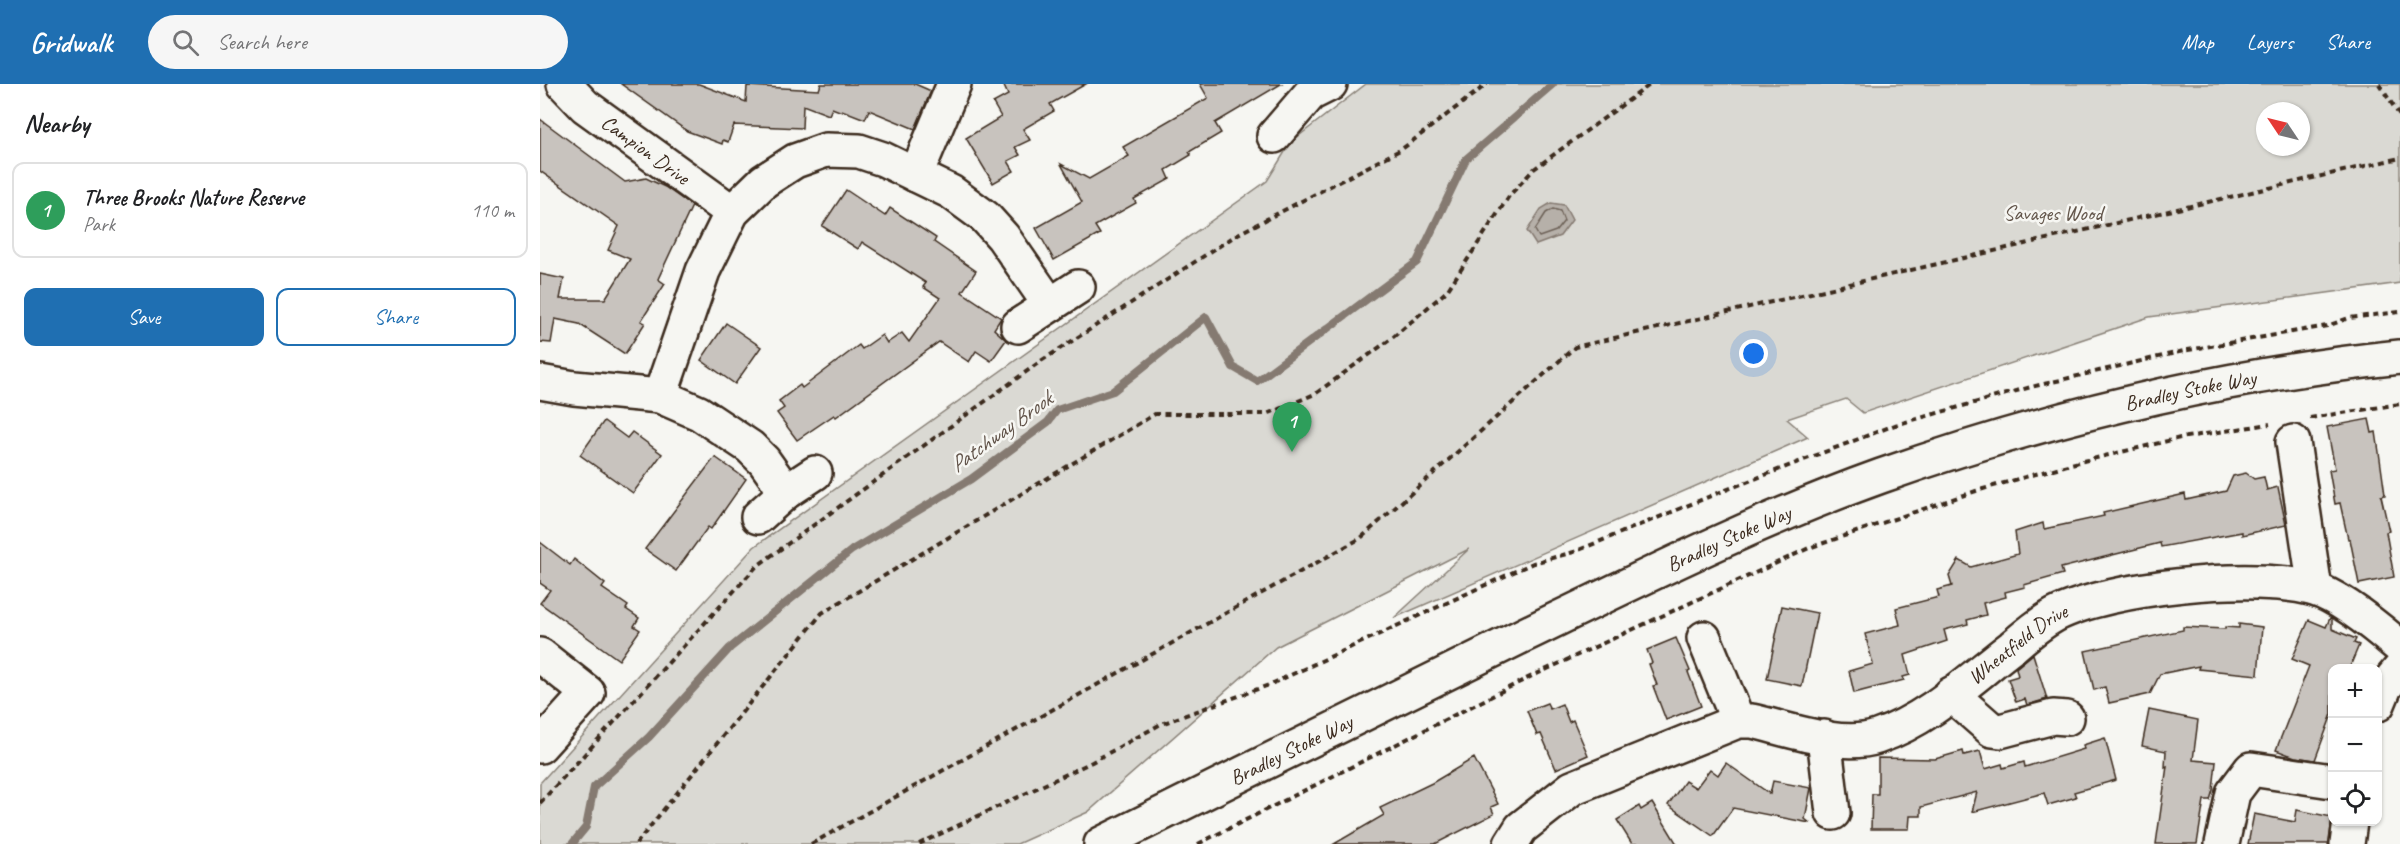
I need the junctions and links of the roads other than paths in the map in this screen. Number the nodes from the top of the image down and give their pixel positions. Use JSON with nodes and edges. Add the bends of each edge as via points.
{"nodes":[{"id":1,"x":564,"y":84,"type":"edge"},
{"id":2,"x":954,"y":84,"type":"edge"},
{"id":3,"x":1314,"y":87,"type":"edge"},
{"id":4,"x":1274,"y":136,"type":"dead end"},
{"id":5,"x":916,"y":175,"type":"junction"},
{"id":6,"x":732,"y":212,"type":"junction"},
{"id":7,"x":1078,"y":286,"type":"dead end"},
{"id":8,"x":1050,"y":305,"type":"junction"},
{"id":9,"x":1018,"y":326,"type":"dead end"},
{"id":10,"x":2400,"y":357,"type":"edge"},
{"id":11,"x":540,"y":382,"type":"edge"},
{"id":12,"x":660,"y":396,"type":"junction"},
{"id":13,"x":2291,"y":428,"type":"road end"},
{"id":14,"x":815,"y":473,"type":"dead end"},
{"id":15,"x":786,"y":492,"type":"junction"},
{"id":16,"x":758,"y":517,"type":"dead end"},
{"id":17,"x":2315,"y":589,"type":"junction"},
{"id":18,"x":1704,"y":638,"type":"dead end"},
{"id":19,"x":2400,"y":647,"type":"edge"},
{"id":20,"x":540,"y":655,"type":"edge"},
{"id":21,"x":2400,"y":669,"type":"edge"},
{"id":22,"x":1951,"y":694,"type":"junction"},
{"id":23,"x":2382,"y":694,"type":"edge"},
{"id":24,"x":2067,"y":718,"type":"dead end"},
{"id":25,"x":1738,"y":721,"type":"junction"},
{"id":26,"x":1824,"y":737,"type":"junction"},
{"id":27,"x":540,"y":746,"type":"edge"},
{"id":28,"x":2328,"y":780,"type":"edge"},
{"id":29,"x":1833,"y":813,"type":"dead end"},
{"id":30,"x":2349,"y":826,"type":"edge"},
{"id":31,"x":1101,"y":844,"type":"edge"},
{"id":32,"x":1511,"y":844,"type":"edge"},
{"id":33,"x":2222,"y":844,"type":"edge"},
{"id":34,"x":2347,"y":844,"type":"edge"}],
"edges":[{"from":1,"to":6,"type":"street","name":"Campion Drive","via":[[585,106]]},
{"from":2,"to":5,"type":"street"},
{"from":3,"to":4,"type":"street"},
{"from":5,"to":6,"type":"street","via":[[859,151],[826,150],[795,161],[764,181]]},
{"from":5,"to":8,"type":"street","via":[[951,192],[985,217]]},
{"from":6,"to":12,"type":"street","via":[[703,271]]},
{"from":7,"to":8,"type":"street"},
{"from":8,"to":9,"type":"street"},
{"from":10,"to":31,"type":"street","name":"Bradley Stoke Way","via":[[2137,401],[2002,437],[1881,477],[1766,521],[1660,569]]},
{"from":11,"to":12,"type":"street"},
{"from":12,"to":15,"type":"street","via":[[699,413],[750,447]]},
{"from":13,"to":17,"type":"street"},
{"from":14,"to":15,"type":"street"},
{"from":15,"to":16,"type":"street"},
{"from":17,"to":19,"type":"street","name":"Wheatfield Drive","via":[[2334,598]]},
{"from":17,"to":22,"type":"street","name":"Wheatfield Drive","via":[[2277,582],[2246,583],[2146,589],[2110,596],[2056,615]]},
{"from":18,"to":25,"type":"street"},
{"from":20,"to":27,"type":"street","via":[[588,693]]},
{"from":21,"to":23,"type":"street"},
{"from":22,"to":24,"type":"street","via":[[1992,730],[2053,717]]},
{"from":22,"to":26,"type":"street","name":"Wheatfield Drive","via":[[1904,726],[1875,738],[1842,741]]},
{"from":25,"to":26,"type":"street","name":"Wheatfield Drive"},
{"from":25,"to":32,"type":"street","name":"Wheatfield Drive","via":[[1572,788],[1521,828]]},
{"from":26,"to":29,"type":"street"},
{"from":28,"to":33,"type":"street","via":[[2251,769],[2233,793]]},
{"from":30,"to":34,"type":"street"}]}
